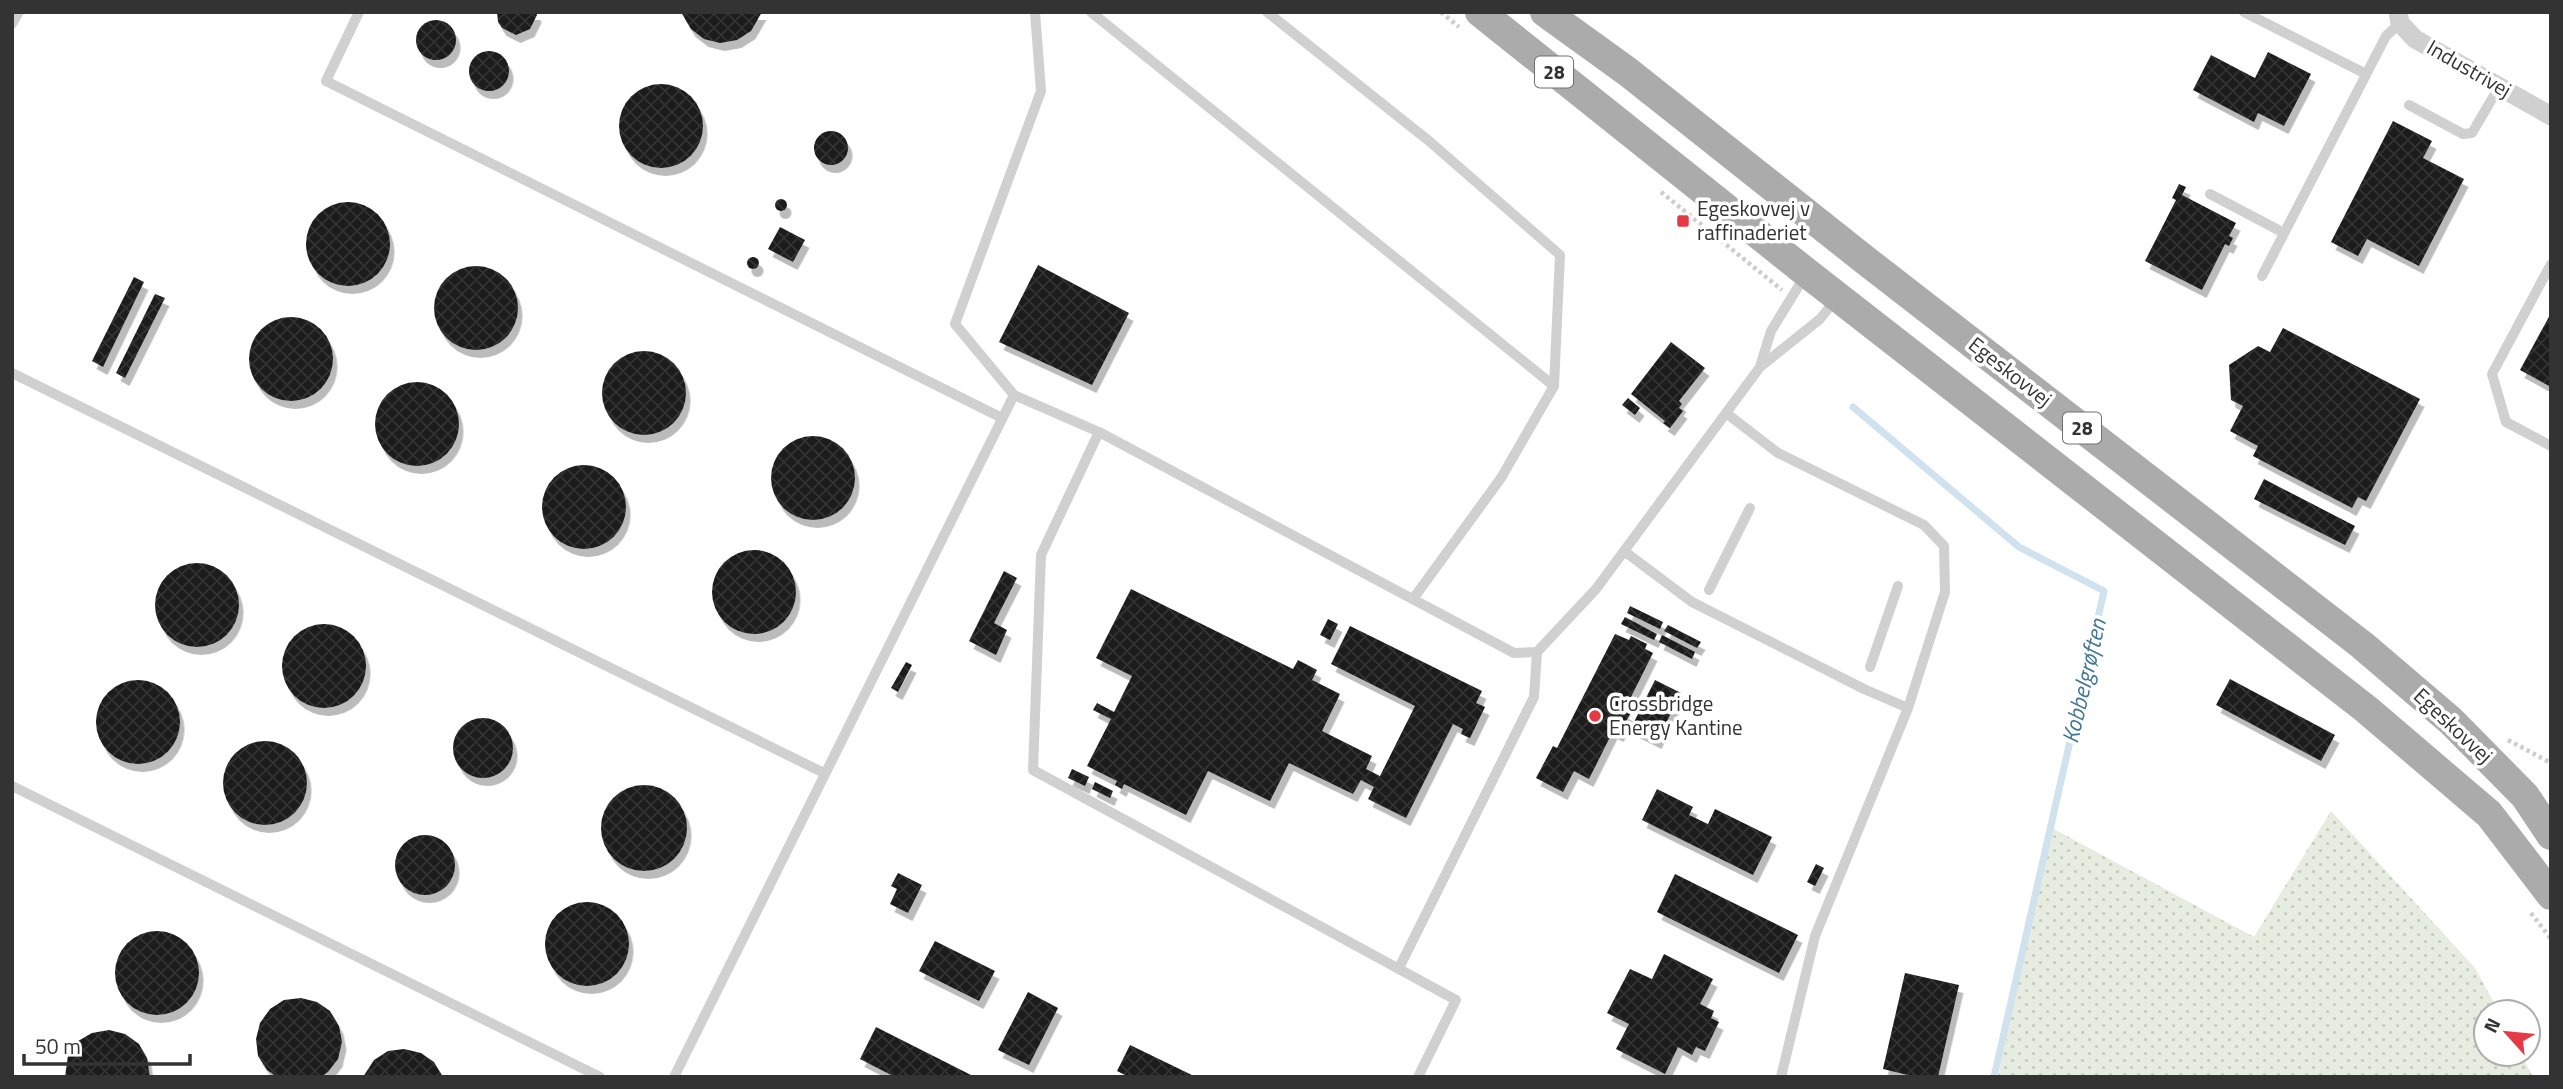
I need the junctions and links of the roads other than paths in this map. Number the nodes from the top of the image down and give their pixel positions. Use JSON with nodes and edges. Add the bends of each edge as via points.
{"nodes":[{"id":1,"x":19,"y":12,"type":"edge"},
{"id":2,"x":359,"y":12,"type":"edge"},
{"id":3,"x":1035,"y":12,"type":"edge"},
{"id":4,"x":1091,"y":12,"type":"edge"},
{"id":5,"x":1267,"y":12,"type":"edge"},
{"id":6,"x":1480,"y":12,"type":"edge"},
{"id":7,"x":1545,"y":12,"type":"edge"},
{"id":8,"x":2244,"y":12,"type":"edge"},
{"id":9,"x":2399,"y":18,"type":"edge"},
{"id":10,"x":12,"y":24,"type":"edge"},
{"id":11,"x":2366,"y":74,"type":"junction"},
{"id":12,"x":2499,"y":87,"type":"junction"},
{"id":13,"x":2409,"y":106,"type":"dead end"},
{"id":14,"x":2551,"y":116,"type":"edge"},
{"id":15,"x":2210,"y":194,"type":"dead end"},
{"id":16,"x":2284,"y":233,"type":"junction"},
{"id":17,"x":2551,"y":264,"type":"edge"},
{"id":18,"x":1807,"y":273,"type":"junction"},
{"id":19,"x":2262,"y":276,"type":"dead end"},
{"id":20,"x":1838,"y":296,"type":"junction"},
{"id":21,"x":1760,"y":367,"type":"junction"},
{"id":22,"x":12,"y":373,"type":"edge"},
{"id":23,"x":1554,"y":386,"type":"junction"},
{"id":24,"x":1014,"y":395,"type":"junction"},
{"id":25,"x":1726,"y":413,"type":"junction"},
{"id":26,"x":1002,"y":418,"type":"junction"},
{"id":27,"x":1099,"y":432,"type":"junction"},
{"id":28,"x":2551,"y":446,"type":"edge"},
{"id":29,"x":1750,"y":508,"type":"dead end"},
{"id":30,"x":1624,"y":551,"type":"junction"},
{"id":31,"x":1898,"y":586,"type":"dead end"},
{"id":32,"x":1709,"y":590,"type":"dead end"},
{"id":33,"x":1413,"y":599,"type":"junction"},
{"id":34,"x":1537,"y":652,"type":"junction"},
{"id":35,"x":1870,"y":667,"type":"dead end"},
{"id":36,"x":1908,"y":708,"type":"junction"},
{"id":37,"x":824,"y":773,"type":"junction"},
{"id":38,"x":12,"y":786,"type":"edge"},
{"id":39,"x":2551,"y":835,"type":"edge"},
{"id":40,"x":2551,"y":895,"type":"edge"},
{"id":41,"x":1399,"y":968,"type":"junction"},
{"id":42,"x":600,"y":1077,"type":"edge"},
{"id":43,"x":674,"y":1077,"type":"edge"},
{"id":44,"x":1418,"y":1077,"type":"edge"},
{"id":45,"x":1781,"y":1077,"type":"edge"}],
"edges":[{"from":1,"to":10,"type":"lane"},
{"from":2,"to":26,"type":"lane","via":[[326,81]]},
{"from":3,"to":24,"type":"lane","via":[[1041,91],[955,324]]},
{"from":4,"to":23,"type":"lane"},
{"from":5,"to":23,"type":"lane","via":[[1429,141],[1560,255]]},
{"from":6,"to":18,"type":"main road","name":"Egeskovvej","number":"28"},
{"from":7,"to":39,"type":"main road","name":"Egeskovvej","number":"28","via":[[1629,72],[2362,645],[2451,721],[2525,796]]},
{"from":8,"to":11,"type":"lane"},
{"from":9,"to":11,"type":"lane"},
{"from":9,"to":12,"type":"street","name":"Industrivej","via":[[2415,39]]},
{"from":11,"to":16,"type":"lane"},
{"from":12,"to":13,"type":"lane","via":[[2472,133],[2463,134]]},
{"from":12,"to":14,"type":"street","name":"Industrivej"},
{"from":15,"to":16,"type":"lane"},
{"from":16,"to":19,"type":"lane"},
{"from":17,"to":28,"type":"lane","via":[[2491,374],[2506,422]]},
{"from":18,"to":20,"type":"main road","name":"Egeskovvej","number":"28"},
{"from":18,"to":21,"type":"lane","via":[[1771,331]]},
{"from":20,"to":21,"type":"lane","via":[[1820,319]]},
{"from":20,"to":40,"type":"main road","name":"Egeskovvej","number":"28","via":[[2366,709],[2489,814]]},
{"from":21,"to":25,"type":"lane"},
{"from":22,"to":37,"type":"lane"},
{"from":23,"to":33,"type":"lane","via":[[1501,478]]},
{"from":24,"to":26,"type":"lane"},
{"from":24,"to":27,"type":"lane"},
{"from":25,"to":30,"type":"lane"},
{"from":25,"to":36,"type":"lane","via":[[1778,453],[1924,525],[1944,546],[1945,592]]},
{"from":26,"to":37,"type":"lane"},
{"from":27,"to":33,"type":"lane"},
{"from":27,"to":41,"type":"lane","via":[[1041,555],[1033,770]]},
{"from":29,"to":32,"type":"lane"},
{"from":30,"to":34,"type":"lane","via":[[1596,589]]},
{"from":30,"to":36,"type":"lane","via":[[1692,602]]},
{"from":31,"to":35,"type":"lane"},
{"from":33,"to":34,"type":"lane","via":[[1514,653]]},
{"from":34,"to":41,"type":"lane","via":[[1534,697]]},
{"from":36,"to":45,"type":"lane","via":[[1815,936]]},
{"from":37,"to":43,"type":"lane"},
{"from":38,"to":42,"type":"lane"},
{"from":41,"to":44,"type":"lane","via":[[1456,1000]]}]}
